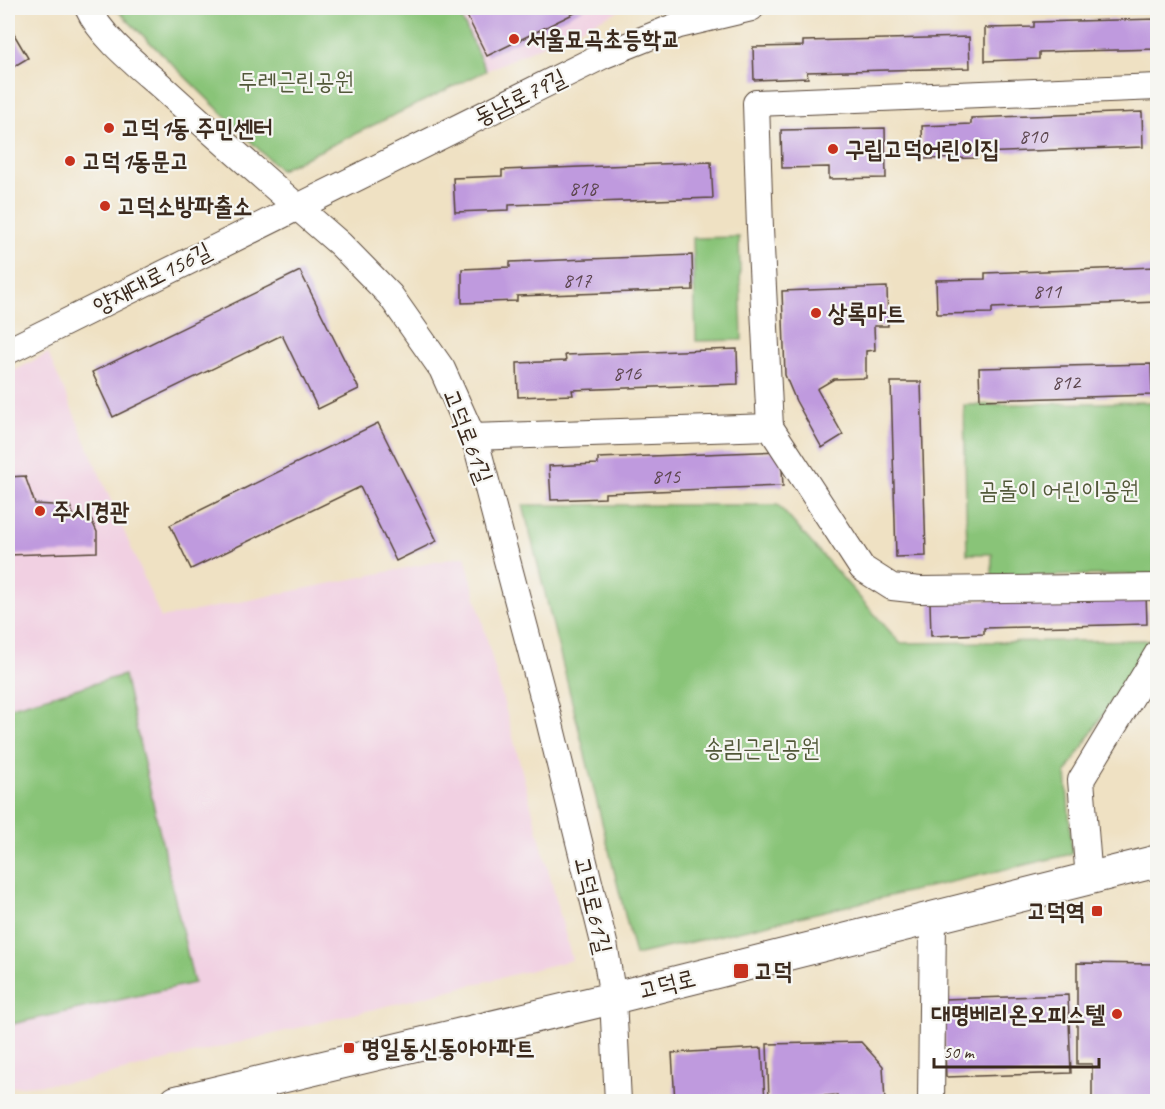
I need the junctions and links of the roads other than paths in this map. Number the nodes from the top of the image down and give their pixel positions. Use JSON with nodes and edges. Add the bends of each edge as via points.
{"nodes":[{"id":1,"x":88,"y":8,"type":"edge"},
{"id":2,"x":744,"y":8,"type":"edge"},
{"id":3,"x":751,"y":8,"type":"edge"},
{"id":4,"x":1158,"y":87,"type":"edge"},
{"id":5,"x":297,"y":207,"type":"junction"},
{"id":6,"x":8,"y":351,"type":"edge"},
{"id":7,"x":771,"y":427,"type":"junction"},
{"id":8,"x":472,"y":437,"type":"junction"},
{"id":9,"x":1158,"y":587,"type":"edge"},
{"id":10,"x":1158,"y":653,"type":"edge"},
{"id":11,"x":1158,"y":861,"type":"edge"},
{"id":12,"x":1089,"y":880,"type":"junction"},
{"id":13,"x":933,"y":918,"type":"junction"},
{"id":14,"x":613,"y":998,"type":"junction"},
{"id":15,"x":262,"y":1091,"type":"edge"},
{"id":16,"x":176,"y":1101,"type":"edge"},
{"id":17,"x":618,"y":1101,"type":"edge"},
{"id":18,"x":931,"y":1101,"type":"edge"}],
"edges":[{"from":1,"to":5,"type":"street","name":"고덕로61길","via":[[124,53]]},
{"from":2,"to":3,"type":"street","name":"동남로79길"},
{"from":2,"to":5,"type":"street","name":"동남로79길","via":[[679,25],[602,56]]},
{"from":4,"to":7,"type":"street","via":[[756,103]]},
{"from":5,"to":6,"type":"street","name":"양재대로156길"},
{"from":5,"to":8,"type":"street","name":"고덕로61길","via":[[390,295],[442,369]]},
{"from":7,"to":8,"type":"street"},
{"from":7,"to":9,"type":"street","via":[[862,568],[892,587]]},
{"from":8,"to":14,"type":"street","name":"고덕로61길","via":[[550,727],[604,943]]},
{"from":10,"to":12,"type":"street","via":[[1081,780]]},
{"from":11,"to":12,"type":"main road","name":"고덕로"},
{"from":12,"to":13,"type":"main road","name":"고덕로"},
{"from":13,"to":14,"type":"main road","name":"고덕로"},
{"from":13,"to":18,"type":"street"},
{"from":14,"to":15,"type":"main road","name":"고덕로"},
{"from":14,"to":17,"type":"street","name":"고덕로61길"},
{"from":15,"to":16,"type":"main road","name":"고덕로"}]}
